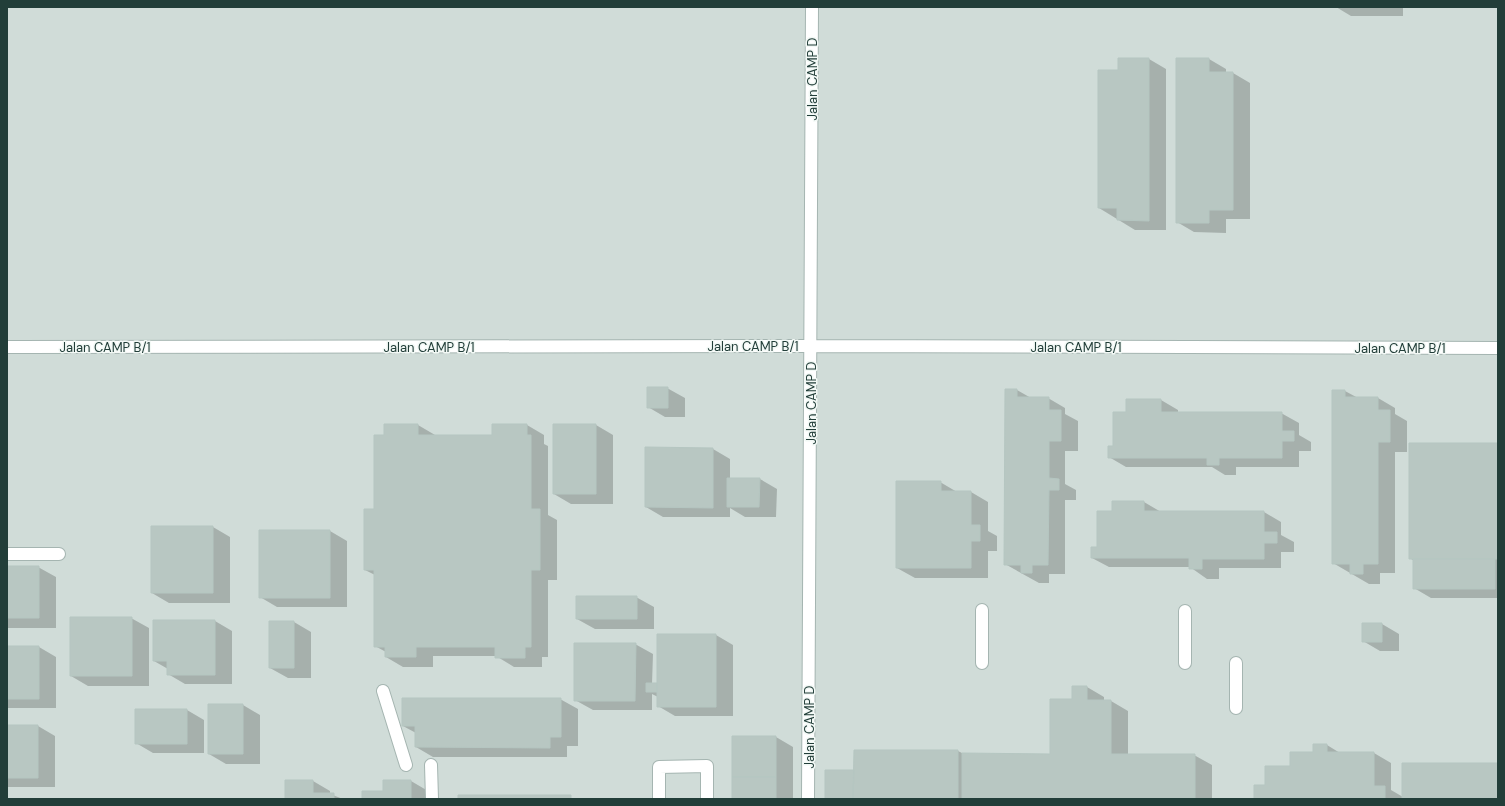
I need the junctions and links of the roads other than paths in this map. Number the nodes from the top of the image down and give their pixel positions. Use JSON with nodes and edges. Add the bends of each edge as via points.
{"nodes":[{"id":1,"x":812,"y":7,"type":"edge"},
{"id":2,"x":811,"y":346,"type":"junction"},
{"id":3,"x":7,"y":347,"type":"edge"},
{"id":4,"x":1498,"y":348,"type":"edge"},
{"id":5,"x":7,"y":554,"type":"edge"},
{"id":6,"x":59,"y":554,"type":"dead end"},
{"id":7,"x":982,"y":610,"type":"dead end"},
{"id":8,"x":1184,"y":611,"type":"dead end"},
{"id":9,"x":982,"y":663,"type":"dead end"},
{"id":10,"x":1184,"y":663,"type":"dead end"},
{"id":11,"x":1236,"y":663,"type":"dead end"},
{"id":12,"x":383,"y":691,"type":"dead end"},
{"id":13,"x":1236,"y":708,"type":"dead end"},
{"id":14,"x":406,"y":764,"type":"dead end"},
{"id":15,"x":432,"y":764,"type":"dead end"},
{"id":16,"x":432,"y":799,"type":"edge"},
{"id":17,"x":659,"y":799,"type":"edge"},
{"id":18,"x":707,"y":799,"type":"edge"},
{"id":19,"x":808,"y":799,"type":"edge"}],
"edges":[{"from":1,"to":2,"type":"street","name":"Jalan CAMP D"},
{"from":2,"to":3,"type":"street","name":"Jalan CAMP B/1"},
{"from":2,"to":4,"type":"street","name":"Jalan CAMP B/1"},
{"from":2,"to":19,"type":"street","name":"Jalan CAMP D"},
{"from":5,"to":6,"type":"street"},
{"from":7,"to":9,"type":"street"},
{"from":8,"to":10,"type":"street"},
{"from":11,"to":13,"type":"street"},
{"from":12,"to":14,"type":"street"},
{"from":15,"to":16,"type":"street"},
{"from":17,"to":18,"type":"street","via":[[659,767],[700,766],[707,766]]}]}
